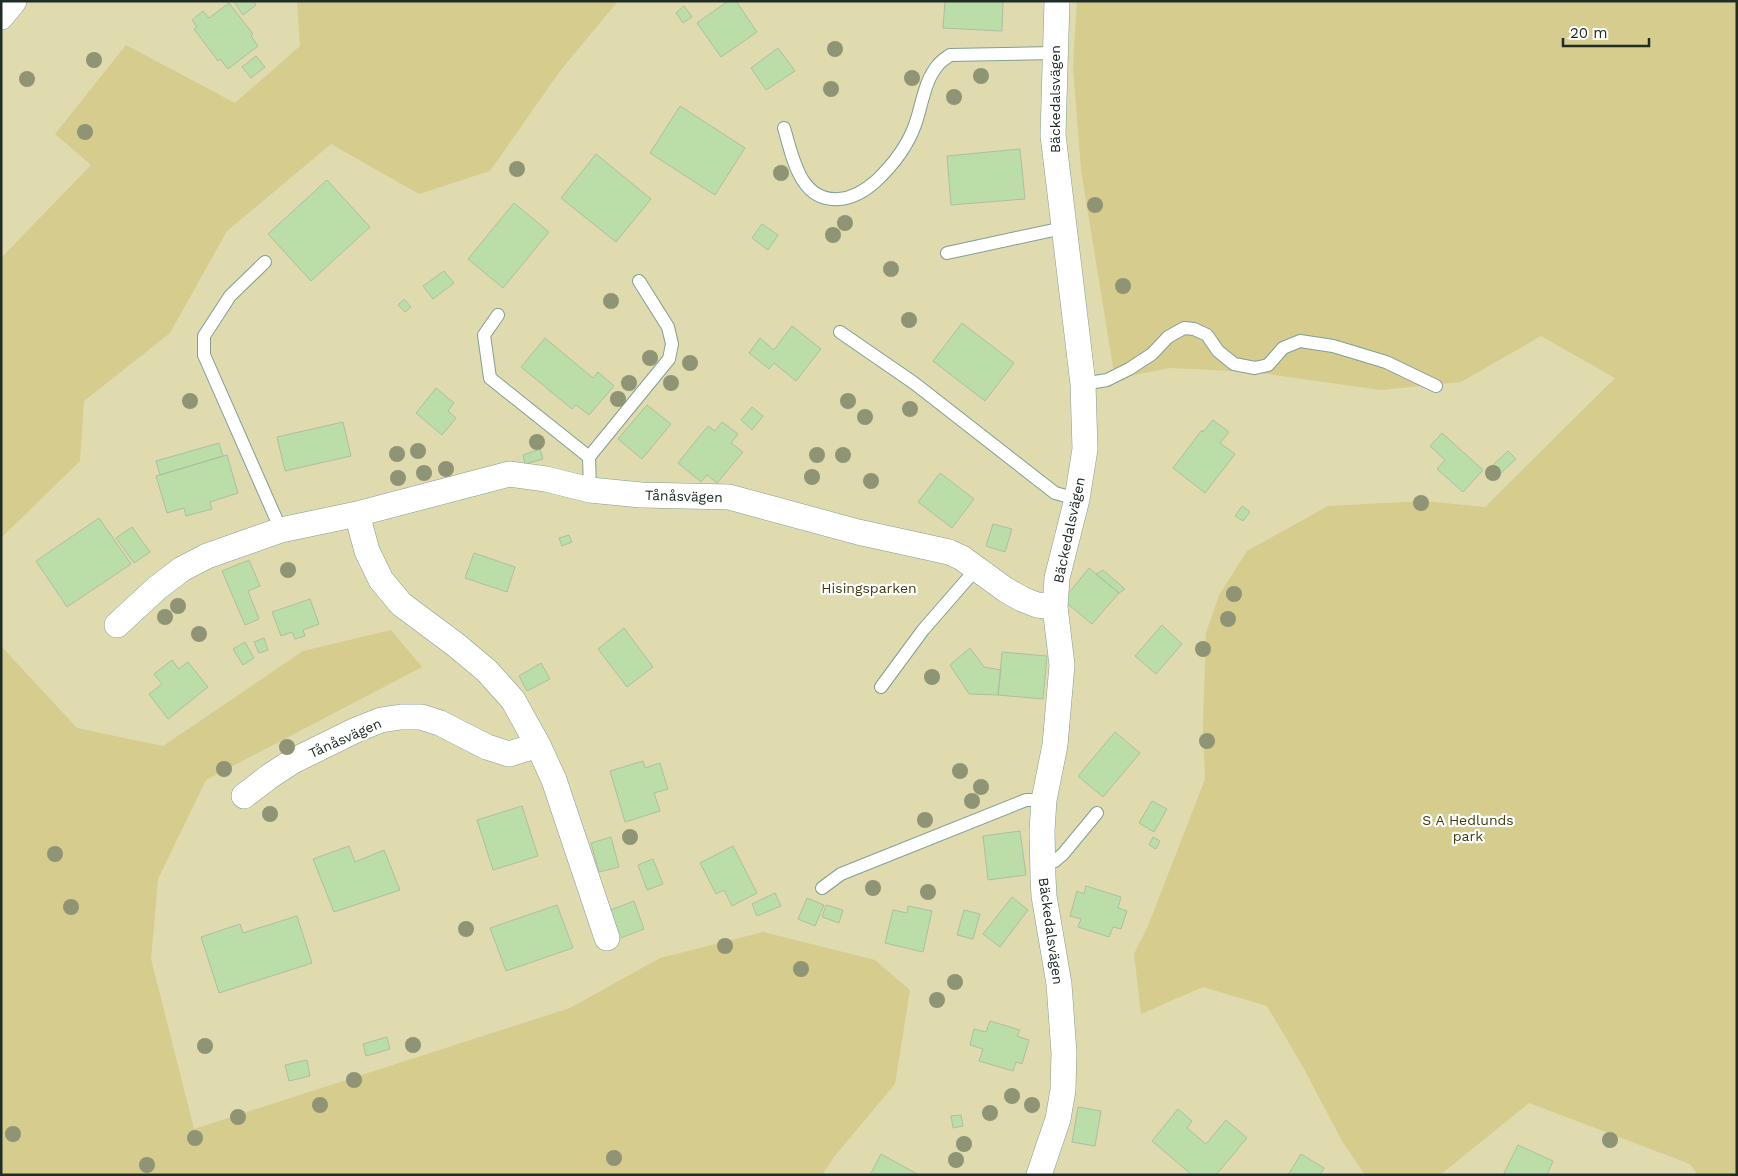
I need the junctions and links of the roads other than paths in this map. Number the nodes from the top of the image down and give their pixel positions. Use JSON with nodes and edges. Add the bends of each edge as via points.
{"nodes":[{"id":1,"x":14,"y":1,"type":"edge"},
{"id":2,"x":1057,"y":1,"type":"edge"},
{"id":3,"x":1,"y":17,"type":"edge"},
{"id":4,"x":1054,"y":53,"type":"junction"},
{"id":5,"x":784,"y":128,"type":"dead end"},
{"id":6,"x":1063,"y":228,"type":"junction"},
{"id":7,"x":947,"y":253,"type":"dead end"},
{"id":8,"x":265,"y":262,"type":"dead end"},
{"id":9,"x":639,"y":281,"type":"dead end"},
{"id":10,"x":498,"y":315,"type":"dead end"},
{"id":11,"x":840,"y":332,"type":"dead end"},
{"id":12,"x":1083,"y":384,"type":"junction"},
{"id":13,"x":1436,"y":386,"type":"dead end"},
{"id":14,"x":589,"y":457,"type":"junction"},
{"id":15,"x":590,"y":490,"type":"junction"},
{"id":16,"x":1077,"y":499,"type":"junction"},
{"id":17,"x":357,"y":514,"type":"junction"},
{"id":18,"x":281,"y":530,"type":"junction"},
{"id":19,"x":977,"y":568,"type":"junction"},
{"id":20,"x":1055,"y":607,"type":"junction"},
{"id":21,"x":116,"y":624,"type":"dead end"},
{"id":22,"x":881,"y":687,"type":"dead end"},
{"id":23,"x":538,"y":745,"type":"junction"},
{"id":24,"x":244,"y":796,"type":"dead end"},
{"id":25,"x":1044,"y":800,"type":"junction"},
{"id":26,"x":1096,"y":813,"type":"dead end"},
{"id":27,"x":1042,"y":862,"type":"junction"},
{"id":28,"x":822,"y":888,"type":"dead end"},
{"id":29,"x":607,"y":938,"type":"dead end"},
{"id":30,"x":1039,"y":1175,"type":"edge"}],
"edges":[{"from":1,"to":3,"type":"street"},
{"from":2,"to":4,"type":"street","name":"Bäckedalsvägen"},
{"from":4,"to":5,"type":"lane","via":[[950,55],[938,65],[927,86],[915,126],[904,148],[875,182],[849,198],[830,199],[815,193],[801,180]]},
{"from":4,"to":6,"type":"street","name":"Bäckedalsvägen","via":[[1053,135]]},
{"from":6,"to":7,"type":"lane"},
{"from":6,"to":12,"type":"street","name":"Bäckedalsvägen"},
{"from":8,"to":18,"type":"lane","via":[[230,296],[204,336],[204,355]]},
{"from":9,"to":14,"type":"lane","via":[[668,327],[672,344],[669,359]]},
{"from":10,"to":14,"type":"lane","via":[[484,335],[490,378]]},
{"from":11,"to":16,"type":"lane","via":[[914,382],[1055,493]]},
{"from":12,"to":13,"type":"lane","via":[[1107,380],[1129,369],[1184,328],[1207,335],[1234,364],[1254,368],[1268,364],[1283,348],[1300,340],[1386,362]]},
{"from":12,"to":16,"type":"street","name":"Bäckedalsvägen","via":[[1085,449]]},
{"from":14,"to":15,"type":"lane"},
{"from":15,"to":17,"type":"street","name":"Tånåsvägen","via":[[509,474]]},
{"from":15,"to":19,"type":"street","name":"Tånåsvägen","via":[[729,497],[858,532],[949,552]]},
{"from":16,"to":20,"type":"street","name":"Bäckedalsvägen","via":[[1057,578]]},
{"from":17,"to":18,"type":"street","name":"Tånåsvägen"},
{"from":17,"to":23,"type":"street","via":[[381,580],[401,604],[487,671],[513,700]]},
{"from":18,"to":21,"type":"street","name":"Tånåsvägen","via":[[207,556],[182,569]]},
{"from":19,"to":20,"type":"street","name":"Tånåsvägen","via":[[1022,600]]},
{"from":19,"to":22,"type":"lane","via":[[923,630]]},
{"from":20,"to":25,"type":"street","name":"Bäckedalsvägen","via":[[1062,665],[1055,745]]},
{"from":23,"to":24,"type":"street","name":"Tånåsvägen","via":[[508,754],[440,723],[421,717],[401,716],[356,730],[293,761]]},
{"from":23,"to":29,"type":"street","via":[[554,780]]},
{"from":25,"to":27,"type":"street","name":"Bäckedalsvägen"},
{"from":25,"to":28,"type":"lane","via":[[1026,800],[841,874]]},
{"from":26,"to":27,"type":"lane","via":[[1063,854],[1055,860]]},
{"from":27,"to":30,"type":"street","name":"Bäckedalsvägen","via":[[1044,896],[1059,984],[1064,1053],[1058,1118]]}]}
